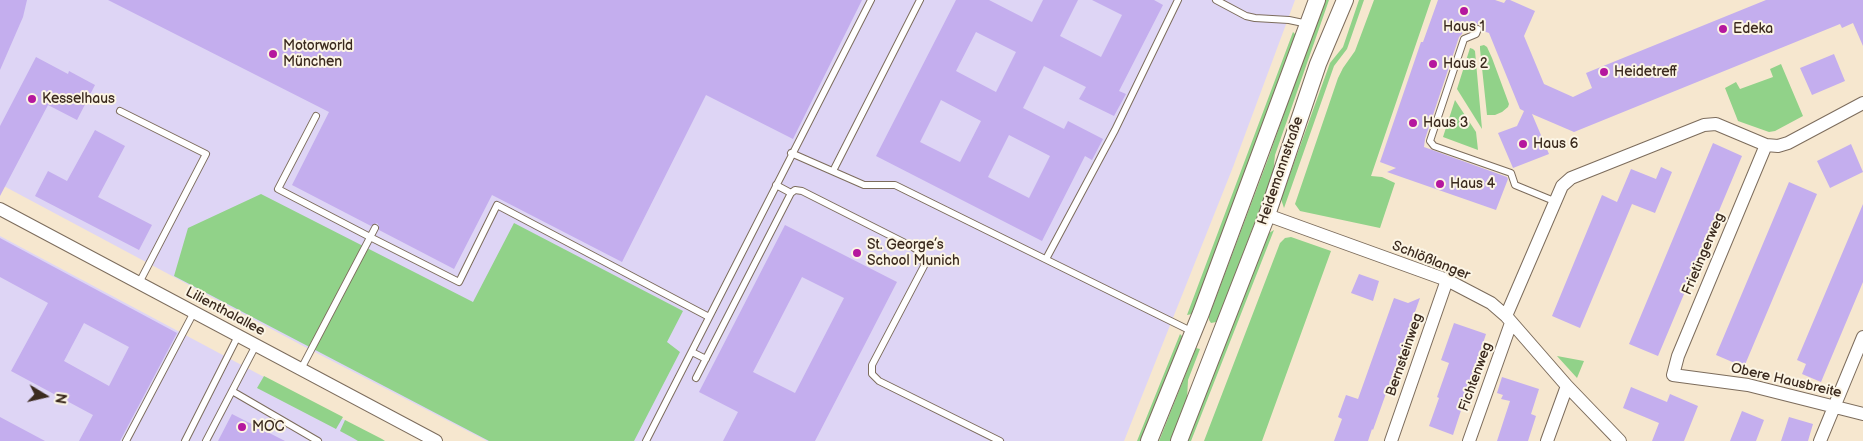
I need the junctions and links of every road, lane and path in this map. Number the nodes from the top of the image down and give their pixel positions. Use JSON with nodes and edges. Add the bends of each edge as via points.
{"nodes":[{"id":1,"x":871,"y":0,"type":"edge"},
{"id":2,"x":920,"y":0,"type":"edge"},
{"id":3,"x":1178,"y":0,"type":"edge"},
{"id":4,"x":1216,"y":0,"type":"edge"},
{"id":5,"x":1316,"y":0,"type":"edge"},
{"id":6,"x":1345,"y":0,"type":"edge"},
{"id":7,"x":1308,"y":24,"type":"junction"},
{"id":8,"x":1478,"y":29,"type":"dead end"},
{"id":9,"x":1863,"y":103,"type":"edge"},
{"id":10,"x":120,"y":112,"type":"dead end"},
{"id":11,"x":316,"y":116,"type":"dead end"},
{"id":12,"x":1766,"y":145,"type":"junction"},
{"id":13,"x":791,"y":153,"type":"junction"},
{"id":14,"x":833,"y":171,"type":"junction"},
{"id":15,"x":776,"y":185,"type":"junction"},
{"id":16,"x":791,"y":193,"type":"junction"},
{"id":17,"x":1554,"y":201,"type":"junction"},
{"id":18,"x":0,"y":209,"type":"edge"},
{"id":19,"x":1266,"y":215,"type":"junction"},
{"id":20,"x":375,"y":228,"type":"dead end"},
{"id":21,"x":370,"y":237,"type":"junction"},
{"id":22,"x":1046,"y":259,"type":"junction"},
{"id":23,"x":1447,"y":280,"type":"junction"},
{"id":24,"x":139,"y":283,"type":"junction"},
{"id":25,"x":707,"y":305,"type":"dead end"},
{"id":26,"x":194,"y":312,"type":"junction"},
{"id":27,"x":709,"y":317,"type":"junction"},
{"id":28,"x":1508,"y":320,"type":"junction"},
{"id":29,"x":1194,"y":332,"type":"junction"},
{"id":30,"x":238,"y":336,"type":"junction"},
{"id":31,"x":1863,"y":337,"type":"edge"},
{"id":32,"x":1217,"y":342,"type":"junction"},
{"id":33,"x":256,"y":345,"type":"junction"},
{"id":34,"x":692,"y":352,"type":"junction"},
{"id":35,"x":706,"y":359,"type":"junction"},
{"id":36,"x":301,"y":369,"type":"junction"},
{"id":37,"x":1673,"y":375,"type":"joint"},
{"id":38,"x":696,"y":378,"type":"dead end"},
{"id":39,"x":1567,"y":386,"type":"junction"},
{"id":40,"x":232,"y":392,"type":"junction"},
{"id":41,"x":1834,"y":408,"type":"junction"},
{"id":42,"x":1863,"y":414,"type":"edge"},
{"id":43,"x":126,"y":441,"type":"edge"},
{"id":44,"x":184,"y":441,"type":"edge"},
{"id":45,"x":206,"y":441,"type":"edge"},
{"id":46,"x":318,"y":441,"type":"edge"},
{"id":47,"x":436,"y":441,"type":"edge"},
{"id":48,"x":646,"y":441,"type":"edge"},
{"id":49,"x":1000,"y":441,"type":"edge"},
{"id":50,"x":1149,"y":441,"type":"edge"},
{"id":51,"x":1179,"y":441,"type":"edge"},
{"id":52,"x":1391,"y":441,"type":"edge"},
{"id":53,"x":1469,"y":441,"type":"edge"},
{"id":54,"x":1547,"y":441,"type":"edge"},
{"id":55,"x":1620,"y":441,"type":"edge"},
{"id":56,"x":1820,"y":441,"type":"edge"}],
"edges":[{"from":1,"to":13,"type":"lane"},
{"from":2,"to":14,"type":"lane"},
{"from":3,"to":22,"type":"lane","via":[[1115,130]]},
{"from":4,"to":7,"type":"lane","via":[[1246,16]]},
{"from":5,"to":7,"type":"main road","name":"Heidemannstraße"},
{"from":6,"to":19,"type":"main road","name":"Heidemannstraße","via":[[1318,64]]},
{"from":7,"to":29,"type":"main road","name":"Heidemannstraße"},
{"from":8,"to":17,"type":"lane","via":[[1476,34],[1464,39],[1430,141],[1434,146],[1511,172],[1515,185]]},
{"from":9,"to":12,"type":"street","via":[[1788,143]]},
{"from":10,"to":24,"type":"lane","via":[[206,154]]},
{"from":11,"to":21,"type":"lane","via":[[278,189]]},
{"from":12,"to":17,"type":"street","name":"Fichtenweg","via":[[1716,124],[1704,125],[1571,178]]},
{"from":12,"to":37,"type":"street","name":"Frietingerweg"},
{"from":13,"to":14,"type":"lane"},
{"from":13,"to":15,"type":"lane"},
{"from":14,"to":22,"type":"lane","via":[[864,185],[895,184]]},
{"from":15,"to":16,"type":"lane"},
{"from":15,"to":27,"type":"lane"},
{"from":16,"to":35,"type":"lane"},
{"from":16,"to":49,"type":"lane","via":[[802,191],[919,251],[924,266],[872,365],[872,374],[879,382]]},
{"from":17,"to":28,"type":"street","name":"Fichtenweg"},
{"from":18,"to":24,"type":"street","name":"Lilienthalallee"},
{"from":19,"to":23,"type":"street","name":"Schlößlanger"},
{"from":19,"to":32,"type":"main road","name":"Heidemannstraße"},
{"from":20,"to":21,"type":"lane"},
{"from":21,"to":27,"type":"lane","via":[[459,282],[497,205]]},
{"from":21,"to":36,"type":"lane"},
{"from":22,"to":29,"type":"lane"},
{"from":23,"to":28,"type":"street","name":"Schlößlanger","via":[[1491,303]]},
{"from":23,"to":52,"type":"street","name":"Bernsteinweg"},
{"from":24,"to":26,"type":"street","name":"Lilienthalallee"},
{"from":25,"to":27,"type":"lane"},
{"from":26,"to":30,"type":"street","name":"Lilienthalallee"},
{"from":26,"to":43,"type":"lane"},
{"from":27,"to":34,"type":"lane"},
{"from":28,"to":39,"type":"street","name":"Schlößlanger"},
{"from":28,"to":53,"type":"street","name":"Fichtenweg"},
{"from":29,"to":32,"type":"main road"},
{"from":29,"to":50,"type":"main road","name":"Heidemannstraße"},
{"from":30,"to":33,"type":"street","name":"Lilienthalallee"},
{"from":30,"to":44,"type":"lane"},
{"from":31,"to":41,"type":"street"},
{"from":32,"to":51,"type":"main road","name":"Heidemannstraße"},
{"from":33,"to":36,"type":"street","name":"Lilienthalallee"},
{"from":33,"to":40,"type":"lane"},
{"from":34,"to":35,"type":"lane"},
{"from":34,"to":48,"type":"lane"},
{"from":35,"to":38,"type":"lane"},
{"from":36,"to":47,"type":"street","name":"Lilienthalallee"},
{"from":37,"to":41,"type":"street","name":"Obere Hausbreite","via":[[1748,385]]},
{"from":39,"to":54,"type":"street"},
{"from":39,"to":55,"type":"street","name":"Schlößlanger"},
{"from":40,"to":45,"type":"lane"},
{"from":40,"to":46,"type":"lane"},
{"from":41,"to":42,"type":"street","name":"Obere Hausbreite"},
{"from":41,"to":56,"type":"street"}]}
